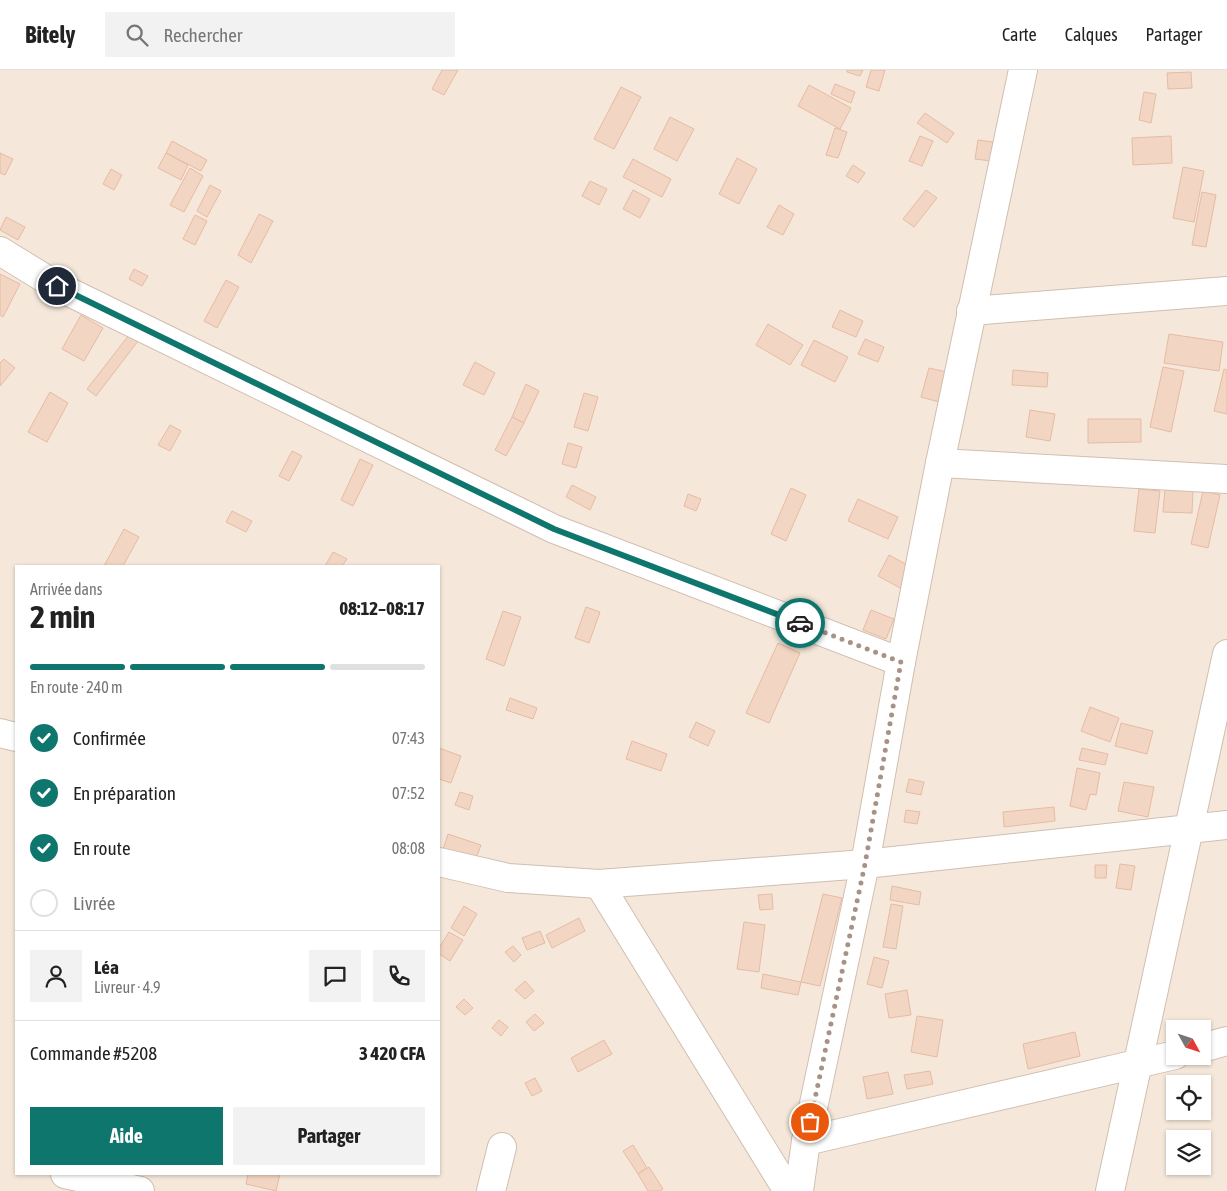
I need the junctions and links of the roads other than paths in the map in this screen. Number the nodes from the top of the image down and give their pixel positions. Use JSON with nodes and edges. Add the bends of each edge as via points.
{"nodes":[{"id":1,"x":1023,"y":70,"type":"edge"},
{"id":2,"x":0,"y":251,"type":"edge"},
{"id":3,"x":1227,"y":291,"type":"edge"},
{"id":4,"x":971,"y":311,"type":"junction"},
{"id":5,"x":940,"y":463,"type":"junction"},
{"id":6,"x":1227,"y":479,"type":"edge"},
{"id":7,"x":1227,"y":654,"type":"edge"},
{"id":8,"x":901,"y":662,"type":"junction"},
{"id":9,"x":0,"y":733,"type":"edge"},
{"id":10,"x":15,"y":737,"type":"edge"},
{"id":11,"x":1227,"y":825,"type":"edge"},
{"id":12,"x":1189,"y":830,"type":"junction"},
{"id":13,"x":440,"y":862,"type":"edge"},
{"id":14,"x":865,"y":864,"type":"junction"},
{"id":15,"x":599,"y":884,"type":"junction"},
{"id":16,"x":1227,"y":1041,"type":"edge"},
{"id":17,"x":1211,"y":1045,"type":"edge"},
{"id":18,"x":1166,"y":1057,"type":"edge"},
{"id":19,"x":1137,"y":1064,"type":"junction"},
{"id":20,"x":806,"y":1141,"type":"junction"},
{"id":21,"x":502,"y":1147,"type":"dead end"},
{"id":22,"x":69,"y":1175,"type":"edge"},
{"id":23,"x":140,"y":1191,"type":"edge"},
{"id":24,"x":491,"y":1191,"type":"edge"},
{"id":25,"x":788,"y":1191,"type":"edge"},
{"id":26,"x":799,"y":1191,"type":"edge"},
{"id":27,"x":1110,"y":1191,"type":"edge"}],
"edges":[{"from":1,"to":4,"type":"street"},
{"from":2,"to":8,"type":"street","via":[[57,286],[554,529]]},
{"from":3,"to":4,"type":"street"},
{"from":4,"to":5,"type":"street"},
{"from":5,"to":6,"type":"street"},
{"from":5,"to":8,"type":"street"},
{"from":7,"to":12,"type":"street"},
{"from":8,"to":14,"type":"street"},
{"from":9,"to":10,"type":"street"},
{"from":11,"to":12,"type":"street"},
{"from":12,"to":14,"type":"street"},
{"from":12,"to":19,"type":"street"},
{"from":13,"to":15,"type":"street","via":[[508,878]]},
{"from":14,"to":15,"type":"street"},
{"from":14,"to":20,"type":"street"},
{"from":15,"to":25,"type":"street"},
{"from":16,"to":17,"type":"street"},
{"from":18,"to":19,"type":"street"},
{"from":19,"to":20,"type":"street"},
{"from":19,"to":27,"type":"street"},
{"from":20,"to":26,"type":"street"},
{"from":21,"to":24,"type":"street"},
{"from":22,"to":23,"type":"street"}]}
